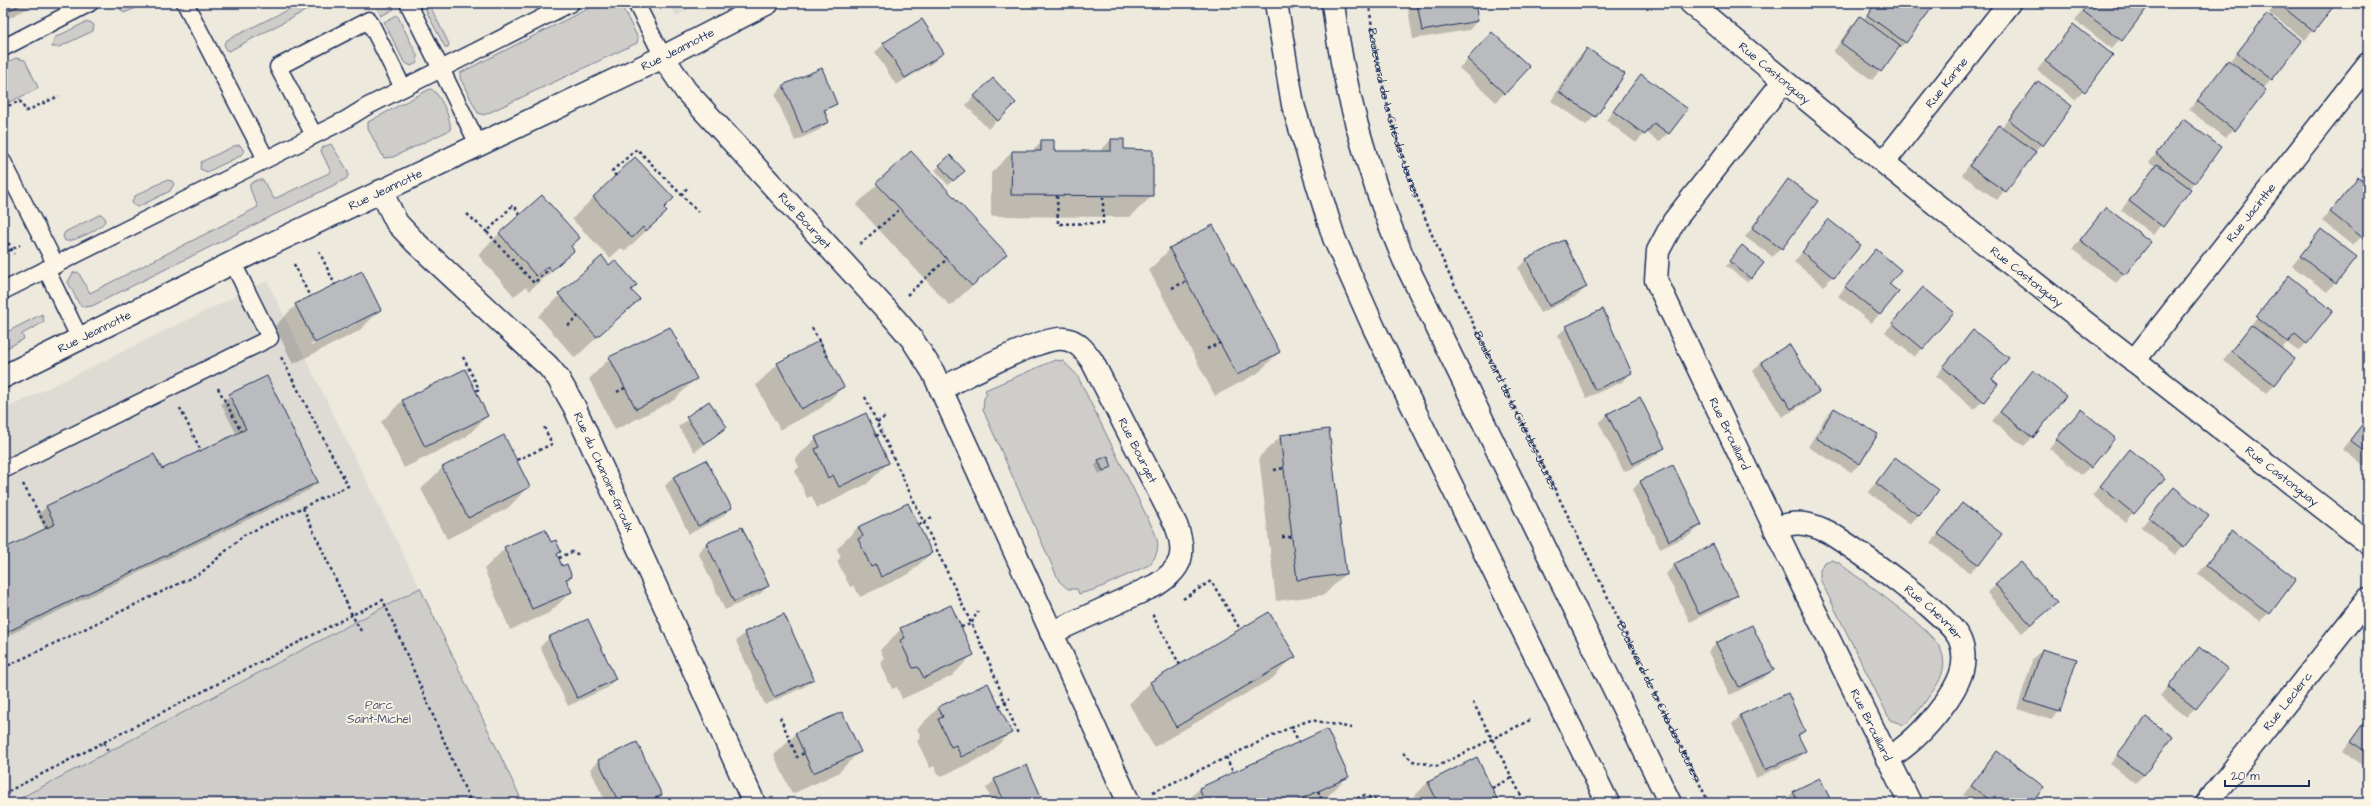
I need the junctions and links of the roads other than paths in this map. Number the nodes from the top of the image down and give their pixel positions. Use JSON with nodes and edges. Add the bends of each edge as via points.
{"nodes":[{"id":1,"x":90,"y":3,"type":"edge"},
{"id":2,"x":186,"y":3,"type":"edge"},
{"id":3,"x":408,"y":3,"type":"edge"},
{"id":4,"x":571,"y":3,"type":"edge"},
{"id":5,"x":636,"y":3,"type":"edge"},
{"id":6,"x":768,"y":3,"type":"edge"},
{"id":7,"x":1276,"y":3,"type":"edge"},
{"id":8,"x":1333,"y":3,"type":"edge"},
{"id":9,"x":1691,"y":3,"type":"edge"},
{"id":10,"x":2009,"y":3,"type":"edge"},
{"id":11,"x":3,"y":48,"type":"edge"},
{"id":12,"x":663,"y":57,"type":"junction"},
{"id":13,"x":2368,"y":64,"type":"edge"},
{"id":14,"x":441,"y":69,"type":"junction"},
{"id":15,"x":1783,"y":82,"type":"junction"},
{"id":16,"x":403,"y":88,"type":"junction"},
{"id":17,"x":314,"y":135,"type":"junction"},
{"id":18,"x":478,"y":144,"type":"junction"},
{"id":19,"x":266,"y":160,"type":"junction"},
{"id":20,"x":3,"y":162,"type":"edge"},
{"id":21,"x":1884,"y":162,"type":"junction"},
{"id":22,"x":381,"y":191,"type":"junction"},
{"id":23,"x":233,"y":263,"type":"junction"},
{"id":24,"x":51,"y":267,"type":"junction"},
{"id":25,"x":3,"y":291,"type":"edge"},
{"id":26,"x":80,"y":339,"type":"junction"},
{"id":27,"x":2134,"y":360,"type":"junction"},
{"id":28,"x":3,"y":378,"type":"edge"},
{"id":29,"x":941,"y":389,"type":"junction"},
{"id":30,"x":3,"y":470,"type":"edge"},
{"id":31,"x":1775,"y":529,"type":"junction"},
{"id":32,"x":2368,"y":543,"type":"edge"},
{"id":33,"x":2368,"y":599,"type":"edge"},
{"id":34,"x":1051,"y":633,"type":"junction"},
{"id":35,"x":1887,"y":759,"type":"junction"},
{"id":36,"x":754,"y":803,"type":"edge"},
{"id":37,"x":1129,"y":803,"type":"edge"},
{"id":38,"x":1608,"y":803,"type":"edge"},
{"id":39,"x":1670,"y":803,"type":"edge"},
{"id":40,"x":1910,"y":803,"type":"edge"},
{"id":41,"x":2207,"y":803,"type":"edge"}],
"edges":[{"from":1,"to":11,"type":"lane"},
{"from":2,"to":19,"type":"lane"},
{"from":3,"to":14,"type":"lane"},
{"from":4,"to":14,"type":"lane"},
{"from":5,"to":12,"type":"lane"},
{"from":6,"to":12,"type":"street","name":"Rue Jeannotte"},
{"from":7,"to":38,"type":"street","via":[[1294,105],[1334,238],[1374,328]]},
{"from":8,"to":39,"type":"street","via":[[1358,133],[1378,195],[1404,260]]},
{"from":9,"to":15,"type":"street","name":"Rue Castonguay"},
{"from":10,"to":21,"type":"street","name":"Rue Karine"},
{"from":12,"to":18,"type":"street","name":"Rue Jeannotte"},
{"from":12,"to":29,"type":"street","name":"Rue Bourget","via":[[686,91],[912,339],[924,355]]},
{"from":13,"to":27,"type":"street","name":"Rue Jacinthe"},
{"from":14,"to":16,"type":"lane"},
{"from":14,"to":18,"type":"lane"},
{"from":15,"to":21,"type":"street","name":"Rue Castonguay"},
{"from":15,"to":31,"type":"street","name":"Rue Brouillard","via":[[1674,221],[1658,251],[1656,266],[1656,280],[1662,295]]},
{"from":16,"to":17,"type":"lane"},
{"from":16,"to":17,"type":"lane","via":[[369,20],[278,66]]},
{"from":17,"to":19,"type":"lane"},
{"from":18,"to":22,"type":"street","name":"Rue Jeannotte"},
{"from":19,"to":24,"type":"lane"},
{"from":20,"to":24,"type":"lane"},
{"from":21,"to":27,"type":"street","name":"Rue Castonguay"},
{"from":22,"to":23,"type":"street","name":"Rue Jeannotte"},
{"from":22,"to":36,"type":"street","name":"Rue du Chanoine-Groulx","via":[[397,224],[531,349],[558,378],[574,406]]},
{"from":23,"to":26,"type":"street","name":"Rue Jeannotte"},
{"from":23,"to":30,"type":"lane","via":[[270,338]]},
{"from":24,"to":25,"type":"lane"},
{"from":24,"to":26,"type":"lane"},
{"from":26,"to":28,"type":"street","name":"Rue Jeannotte"},
{"from":27,"to":32,"type":"street","name":"Rue Castonguay"},
{"from":29,"to":34,"type":"street","name":"Rue Bourget"},
{"from":29,"to":34,"type":"street","name":"Rue Bourget","via":[[986,366],[1055,339],[1070,340],[1092,361],[1176,525],[1182,546],[1181,556],[1179,565],[1168,578]]},
{"from":31,"to":35,"type":"street","name":"Rue Brouillard"},
{"from":31,"to":35,"type":"street","name":"Rue Chevrier","via":[[1797,523],[1808,524],[1828,532],[1942,617],[1960,640],[1962,666],[1956,688],[1920,735]]},
{"from":33,"to":41,"type":"street","name":"Rue Leclerc"},
{"from":34,"to":37,"type":"street","name":"Rue Bourget"},
{"from":35,"to":40,"type":"street","name":"Rue Brouillard"}]}
